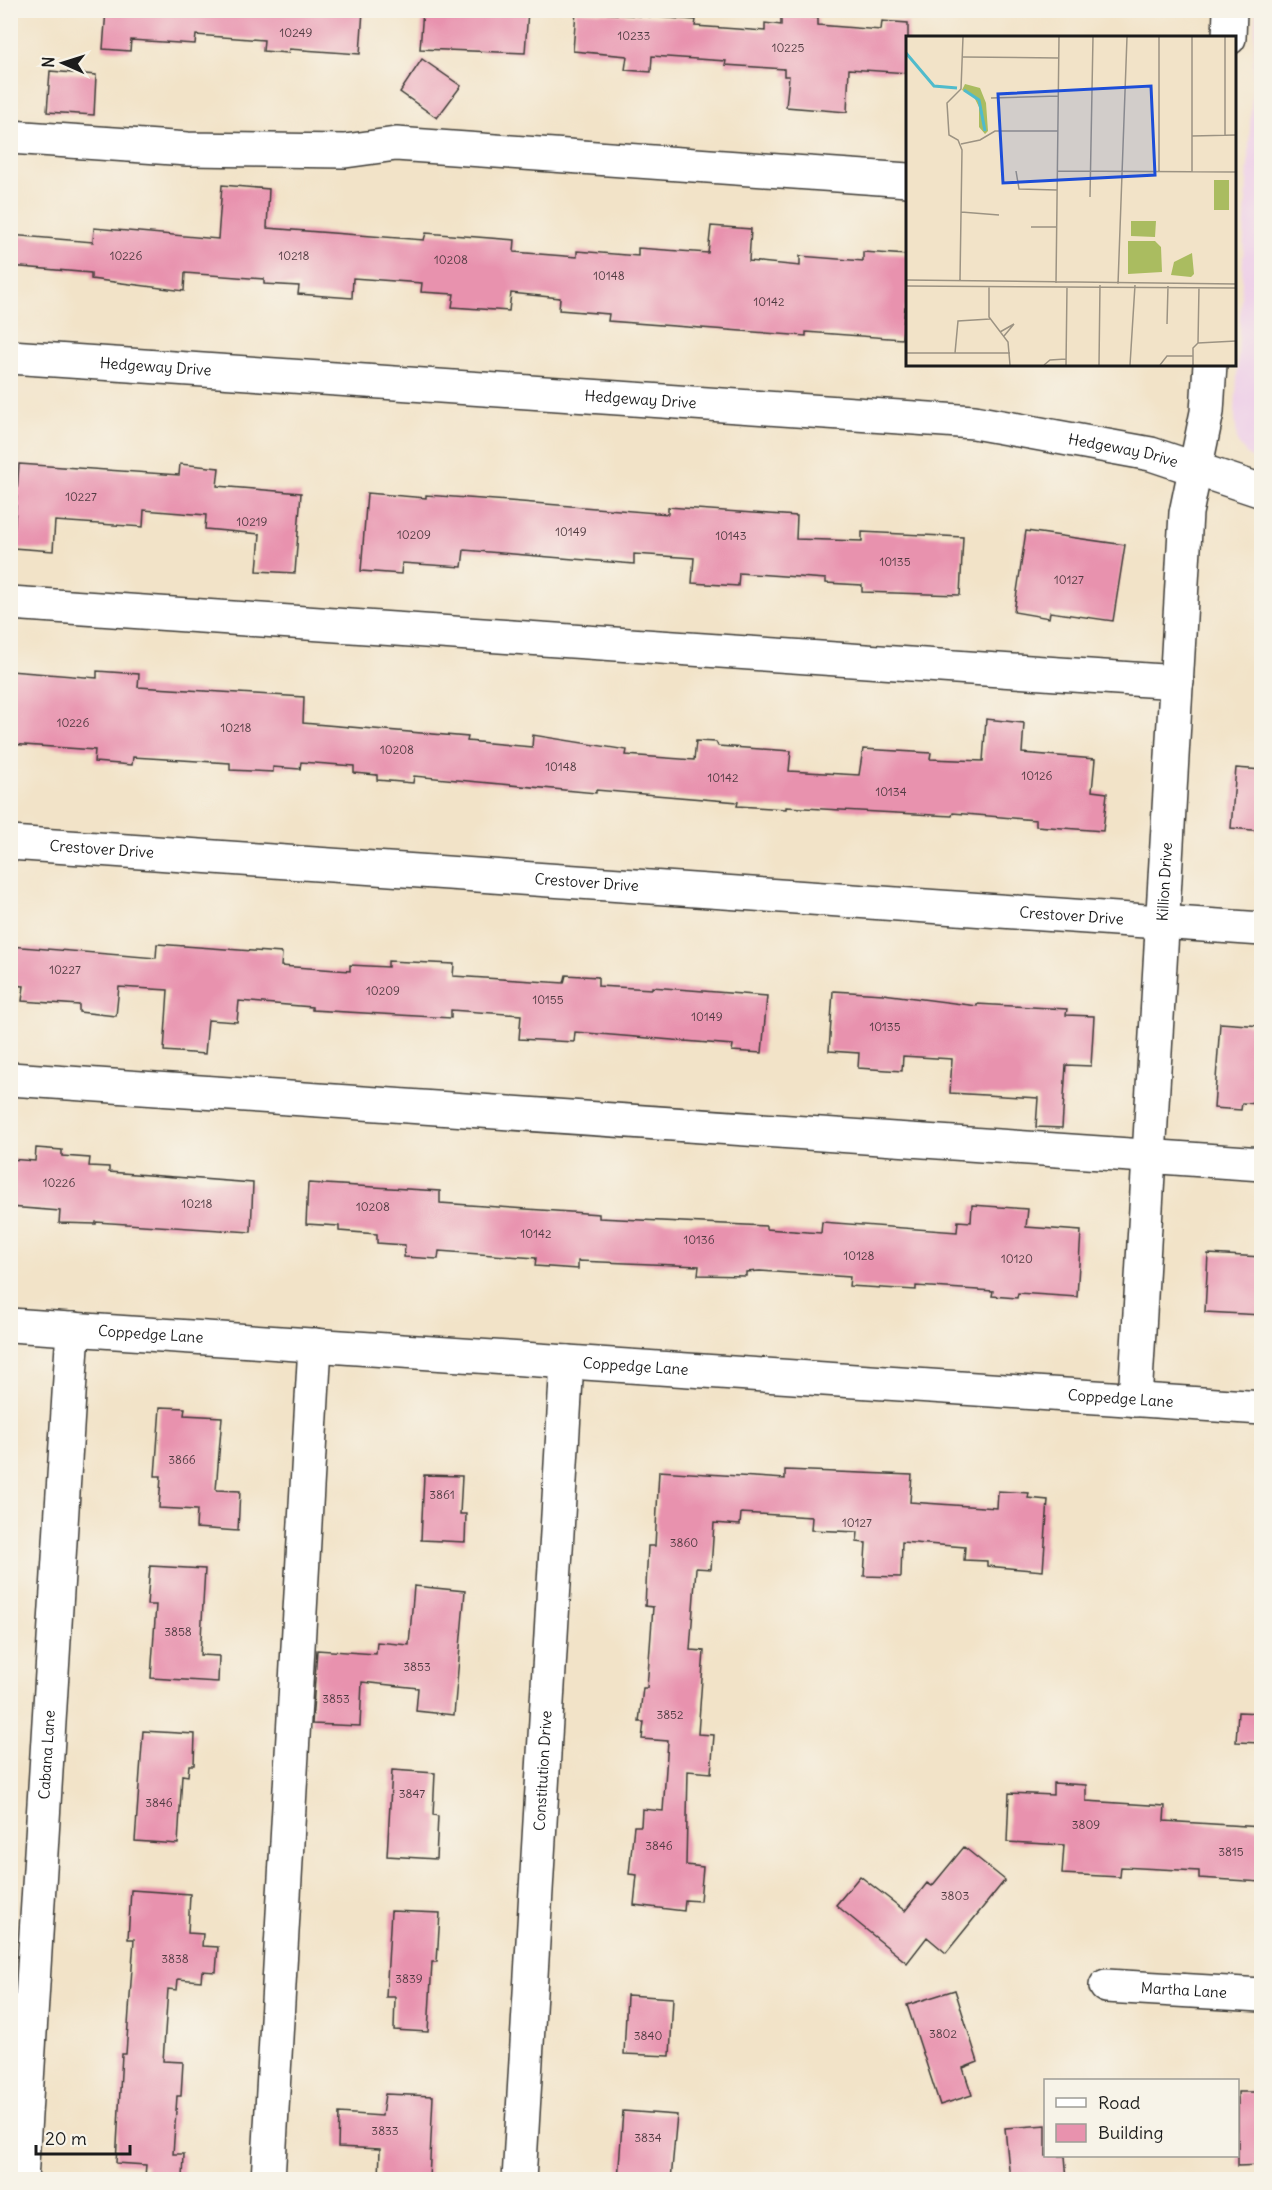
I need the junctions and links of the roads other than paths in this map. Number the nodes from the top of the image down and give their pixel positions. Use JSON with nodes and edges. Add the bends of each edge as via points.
{"nodes":[{"id":1,"x":1230,"y":10,"type":"edge"},
{"id":2,"x":1229,"y":36,"type":"edge"},
{"id":3,"x":10,"y":137,"type":"edge"},
{"id":4,"x":906,"y":180,"type":"edge"},
{"id":5,"x":10,"y":357,"type":"edge"},
{"id":6,"x":1210,"y":366,"type":"edge"},
{"id":7,"x":1196,"y":469,"type":"junction"},
{"id":8,"x":1262,"y":491,"type":"edge"},
{"id":9,"x":10,"y":603,"type":"edge"},
{"id":10,"x":1177,"y":682,"type":"junction"},
{"id":11,"x":10,"y":843,"type":"edge"},
{"id":12,"x":1162,"y":923,"type":"junction"},
{"id":13,"x":1262,"y":929,"type":"edge"},
{"id":14,"x":10,"y":1079,"type":"edge"},
{"id":15,"x":1149,"y":1157,"type":"junction"},
{"id":16,"x":1262,"y":1164,"type":"edge"},
{"id":17,"x":10,"y":1325,"type":"edge"},
{"id":18,"x":73,"y":1329,"type":"junction"},
{"id":19,"x":315,"y":1345,"type":"junction"},
{"id":20,"x":567,"y":1362,"type":"junction"},
{"id":21,"x":1135,"y":1400,"type":"junction"},
{"id":22,"x":1262,"y":1408,"type":"edge"},
{"id":23,"x":1106,"y":1986,"type":"dead end"},
{"id":24,"x":1262,"y":1995,"type":"edge"},
{"id":25,"x":21,"y":2180,"type":"edge"},
{"id":26,"x":268,"y":2180,"type":"edge"},
{"id":27,"x":519,"y":2180,"type":"edge"}],
"edges":[{"from":1,"to":2,"type":"street"},
{"from":3,"to":4,"type":"street","via":[[188,149],[345,152],[396,144]]},
{"from":5,"to":7,"type":"street","name":"Hedgeway Drive","via":[[974,422],[1151,454]]},
{"from":6,"to":7,"type":"street","name":"Killion Drive","via":[[1207,412]]},
{"from":7,"to":8,"type":"street","name":"Hedgeway Drive"},
{"from":7,"to":10,"type":"street","name":"Killion Drive","via":[[1186,513]]},
{"from":9,"to":10,"type":"street"},
{"from":10,"to":12,"type":"street","name":"Killion Drive"},
{"from":11,"to":12,"type":"street","name":"Crestover Drive"},
{"from":12,"to":13,"type":"street","name":"Crestover Drive"},
{"from":12,"to":15,"type":"street","name":"Killion Drive"},
{"from":14,"to":15,"type":"street"},
{"from":15,"to":16,"type":"street"},
{"from":15,"to":21,"type":"street","name":"Killion Drive"},
{"from":17,"to":18,"type":"street","name":"Coppedge Lane"},
{"from":18,"to":19,"type":"street","name":"Coppedge Lane"},
{"from":18,"to":25,"type":"street","name":"Cabana Lane"},
{"from":19,"to":20,"type":"street","name":"Coppedge Lane"},
{"from":19,"to":26,"type":"street"},
{"from":20,"to":21,"type":"street","name":"Coppedge Lane"},
{"from":20,"to":27,"type":"street","name":"Constitution Drive"},
{"from":21,"to":22,"type":"street","name":"Coppedge Lane"},
{"from":23,"to":24,"type":"street","name":"Martha Lane"}]}
